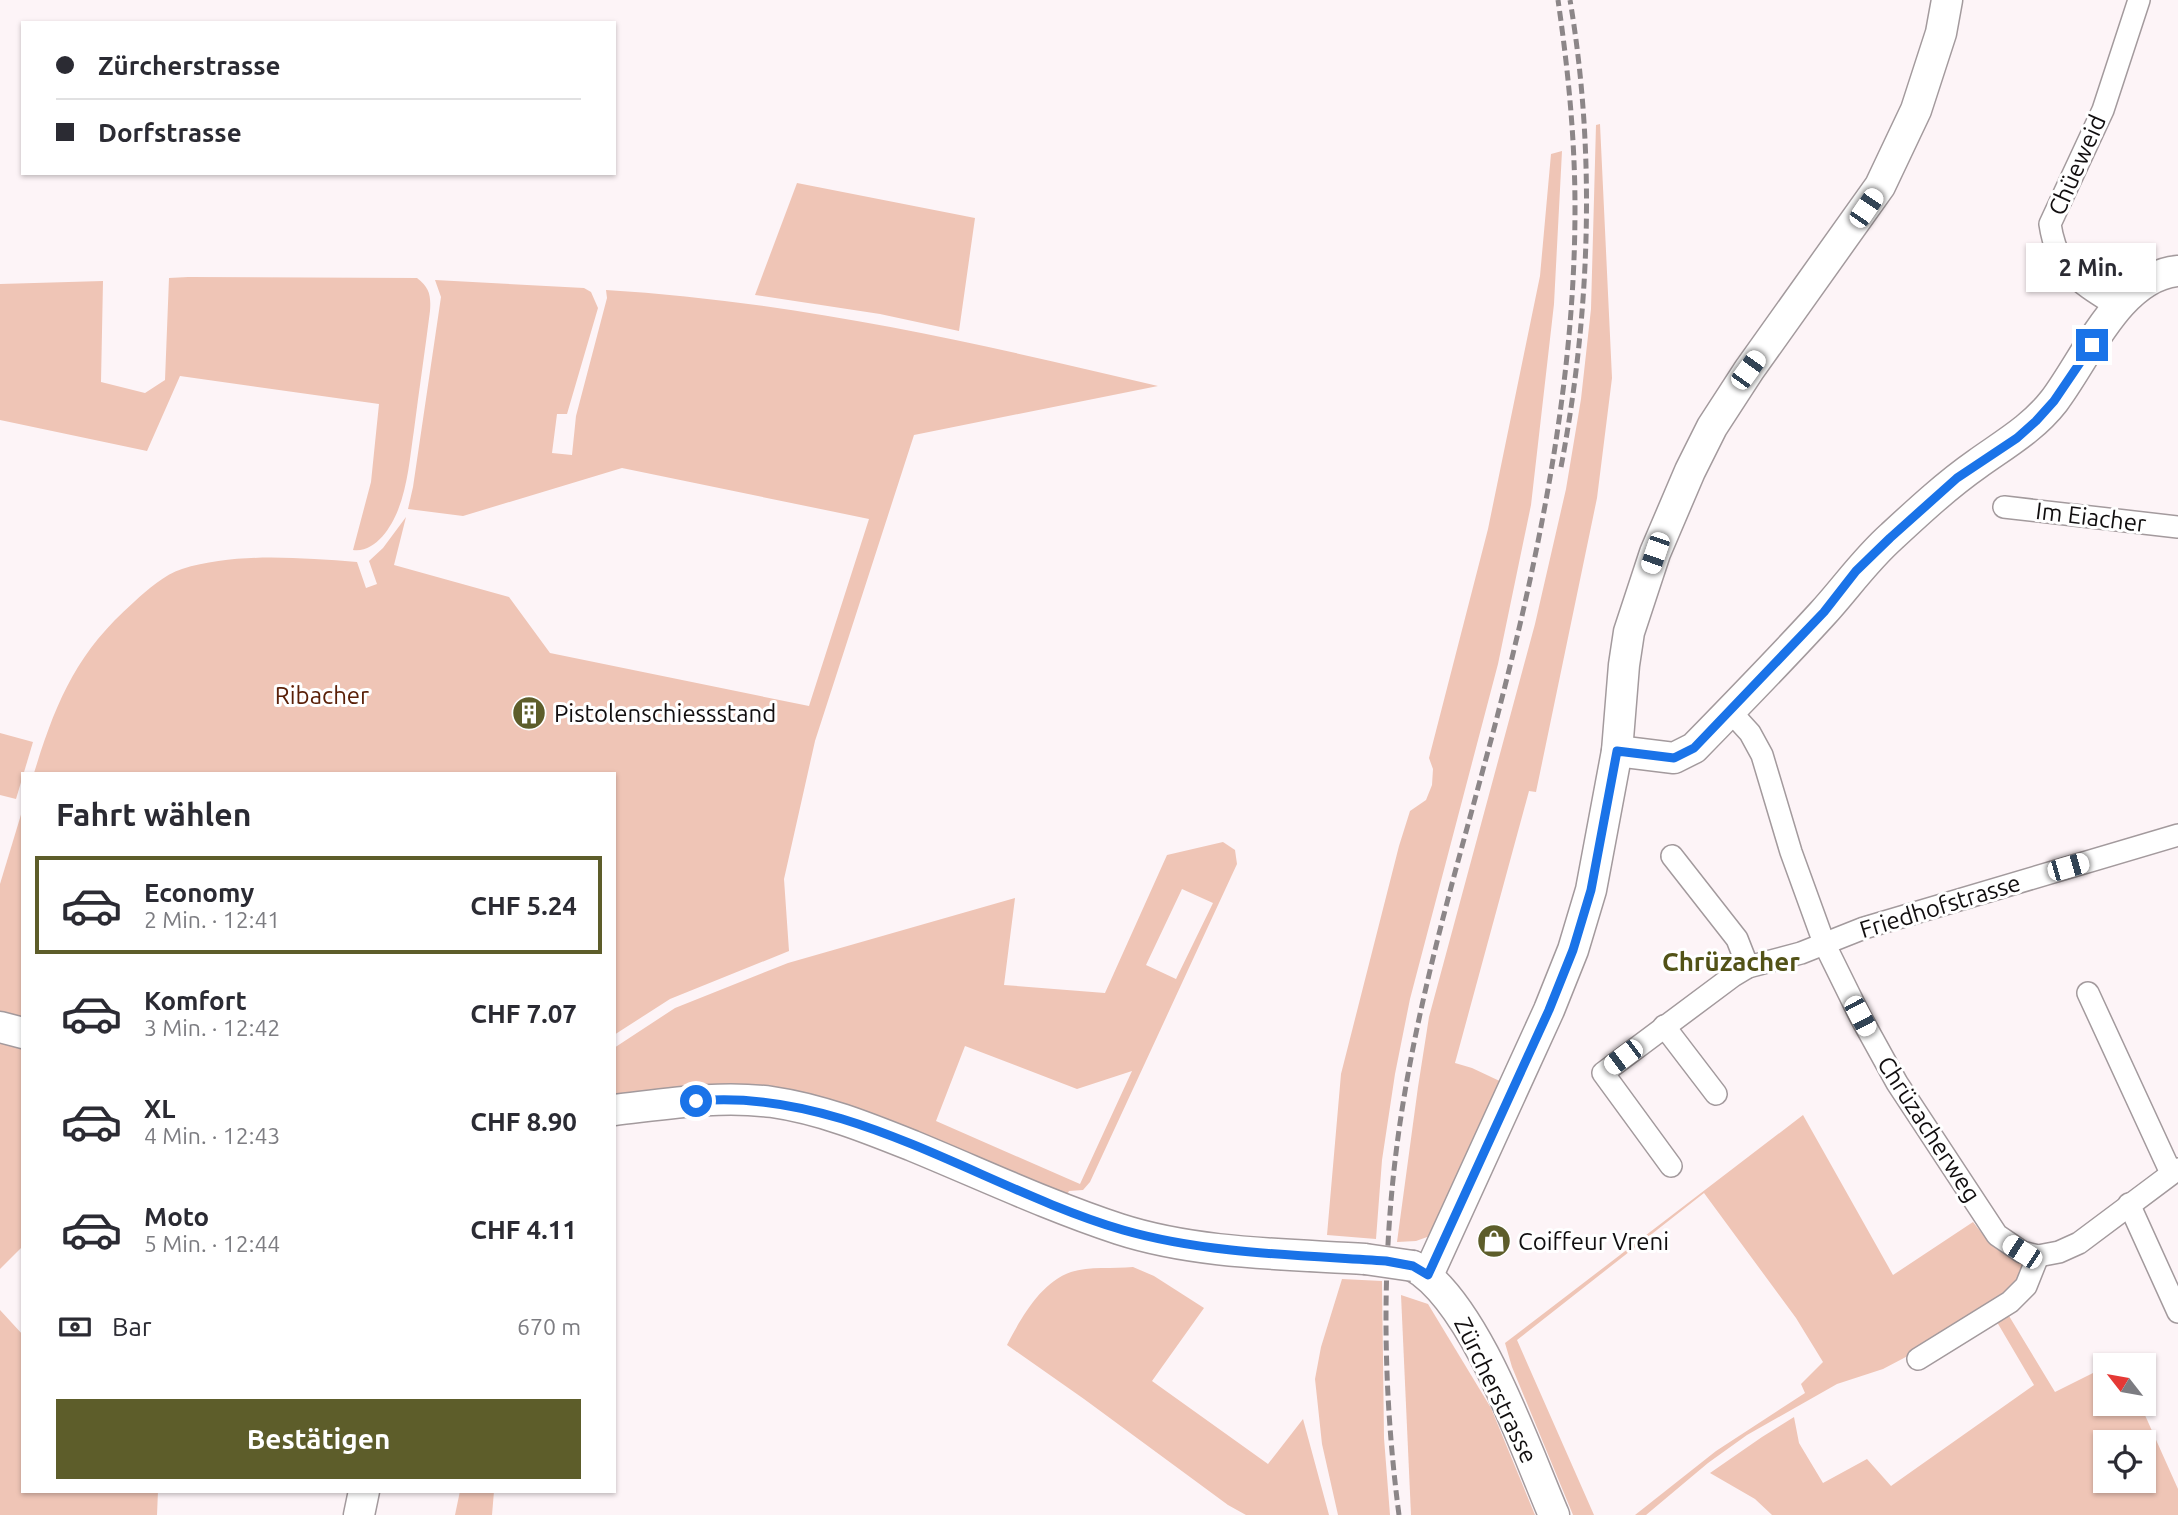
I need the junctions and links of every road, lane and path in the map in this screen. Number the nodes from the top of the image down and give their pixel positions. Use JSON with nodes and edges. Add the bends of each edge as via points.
{"nodes":[{"id":1,"x":1947,"y":0,"type":"edge"},
{"id":2,"x":2139,"y":0,"type":"edge"},
{"id":3,"x":2178,"y":271,"type":"edge"},
{"id":4,"x":2118,"y":307,"type":"junction"},
{"id":5,"x":2004,"y":507,"type":"dead end"},
{"id":6,"x":2178,"y":527,"type":"edge"},
{"id":7,"x":1730,"y":711,"type":"junction"},
{"id":8,"x":1617,"y":751,"type":"junction"},
{"id":9,"x":2178,"y":835,"type":"edge"},
{"id":10,"x":1672,"y":856,"type":"dead end"},
{"id":11,"x":1824,"y":943,"type":"junction"},
{"id":12,"x":1748,"y":967,"type":"junction"},
{"id":13,"x":2088,"y":993,"type":"dead end"},
{"id":14,"x":1664,"y":1026,"type":"junction"},
{"id":15,"x":0,"y":1027,"type":"edge"},
{"id":16,"x":21,"y":1032,"type":"edge"},
{"id":17,"x":1716,"y":1094,"type":"dead end"},
{"id":18,"x":616,"y":1110,"type":"edge"},
{"id":19,"x":1671,"y":1166,"type":"dead end"},
{"id":20,"x":2175,"y":1171,"type":"edge"},
{"id":21,"x":2129,"y":1204,"type":"junction"},
{"id":22,"x":2038,"y":1256,"type":"junction"},
{"id":23,"x":1421,"y":1270,"type":"junction"},
{"id":24,"x":2178,"y":1312,"type":"edge"},
{"id":25,"x":1917,"y":1359,"type":"dead end"},
{"id":26,"x":364,"y":1493,"type":"edge"},
{"id":27,"x":359,"y":1515,"type":"edge"},
{"id":28,"x":1555,"y":1515,"type":"edge"}],
"edges":[{"from":1,"to":8,"type":"main road","via":[[1916,110],[1880,186],[1748,370],[1712,427],[1676,501],[1629,632]]},
{"from":2,"to":4,"type":"street","name":"Chüeweid","via":[[2103,110],[2050,224],[2061,263]]},
{"from":3,"to":4,"type":"main road","via":[[2153,278]]},
{"from":4,"to":7,"type":"main road","via":[[2036,421],[1957,478],[1890,538]]},
{"from":5,"to":6,"type":"street","name":"Im Eiacher"},
{"from":7,"to":8,"type":"main road","via":[[1694,748],[1674,758]]},
{"from":7,"to":11,"type":"street","name":"Chrüzacherweg","via":[[1762,755]]},
{"from":8,"to":23,"type":"main road","via":[[1591,890],[1573,950],[1544,1022]]},
{"from":9,"to":11,"type":"street","name":"Friedhofstrasse"},
{"from":10,"to":12,"type":"street","via":[[1737,939]]},
{"from":11,"to":12,"type":"street"},
{"from":11,"to":22,"type":"street","name":"Chrüzacherweg","via":[[1897,1083],[1997,1235],[2022,1252]]},
{"from":12,"to":14,"type":"street"},
{"from":13,"to":20,"type":"street"},
{"from":14,"to":17,"type":"street"},
{"from":14,"to":19,"type":"street","via":[[1602,1073]]},
{"from":15,"to":16,"type":"main road"},
{"from":18,"to":23,"type":"main road","bridge":true,"via":[[711,1100],[774,1102],[867,1127],[1052,1204],[1148,1237],[1186,1245],[1365,1259]]},
{"from":20,"to":21,"type":"street"},
{"from":21,"to":22,"type":"street","via":[[2079,1243]]},
{"from":21,"to":24,"type":"street"},
{"from":22,"to":25,"type":"street","via":[[2026,1286],[2010,1302]]},
{"from":23,"to":28,"type":"main road","name":"Zürcherstrasse","via":[[1473,1334]]},
{"from":26,"to":27,"type":"main road"}]}
